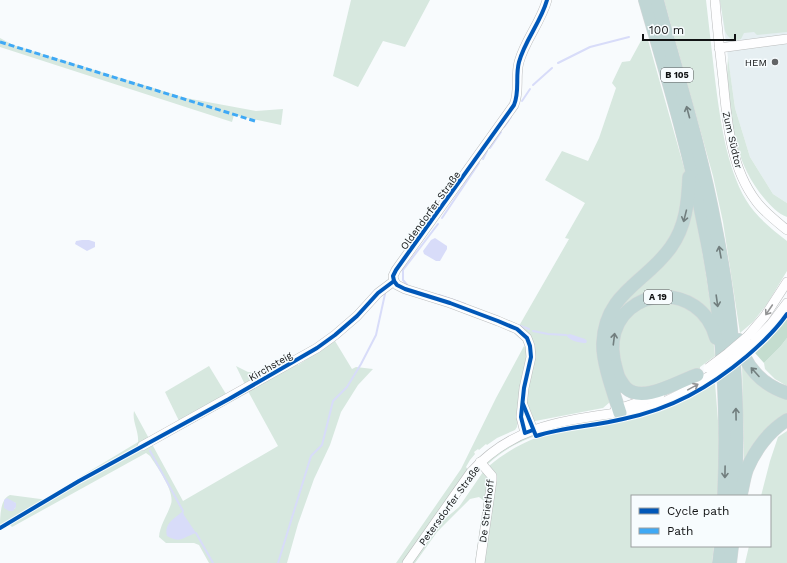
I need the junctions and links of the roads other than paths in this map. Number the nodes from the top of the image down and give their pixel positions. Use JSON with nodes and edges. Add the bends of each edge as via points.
{"nodes":[{"id":1,"x":546,"y":0,"type":"edge"},
{"id":2,"x":645,"y":0,"type":"edge"},
{"id":3,"x":656,"y":0,"type":"edge"},
{"id":4,"x":715,"y":0,"type":"edge"},
{"id":5,"x":787,"y":39,"type":"edge"},
{"id":6,"x":719,"y":48,"type":"junction"},
{"id":7,"x":690,"y":164,"type":"junction"},
{"id":8,"x":776,"y":221,"type":"junction"},
{"id":9,"x":787,"y":224,"type":"edge"},
{"id":10,"x":787,"y":230,"type":"edge"},
{"id":11,"x":709,"y":249,"type":"joint"},
{"id":12,"x":394,"y":281,"type":"junction"},
{"id":13,"x":787,"y":282,"type":"edge"},
{"id":14,"x":726,"y":291,"type":"junction"},
{"id":15,"x":787,"y":303,"type":"edge"},
{"id":16,"x":749,"y":340,"type":"junction"},
{"id":17,"x":723,"y":363,"type":"junction"},
{"id":18,"x":702,"y":376,"type":"junction"},
{"id":19,"x":619,"y":378,"type":"junction"},
{"id":20,"x":787,"y":393,"type":"edge"},
{"id":21,"x":621,"y":411,"type":"junction"},
{"id":22,"x":787,"y":420,"type":"edge"},
{"id":23,"x":529,"y":431,"type":"junction"},
{"id":24,"x":142,"y":446,"type":"dead end"},
{"id":25,"x":480,"y":462,"type":"junction"},
{"id":26,"x":724,"y":495,"type":"edge"},
{"id":27,"x":736,"y":495,"type":"edge"},
{"id":28,"x":741,"y":495,"type":"edge"},
{"id":29,"x":721,"y":547,"type":"edge"},
{"id":30,"x":732,"y":547,"type":"edge"},
{"id":31,"x":407,"y":563,"type":"edge"},
{"id":32,"x":480,"y":563,"type":"edge"},
{"id":33,"x":719,"y":563,"type":"edge"},
{"id":34,"x":730,"y":563,"type":"edge"}],
"edges":[{"from":1,"to":12,"type":"street","name":"Oldendorfer Straße","via":[[519,63],[514,105],[396,270]]},
{"from":2,"to":7,"type":"highway","number":"B 105"},
{"from":14,"to":3,"type":"highway","number":"B 105","one_way":true,"via":[[705,179]]},
{"from":4,"to":6,"type":"street","name":"Zum Südtor"},
{"from":5,"to":6,"type":"street"},
{"from":6,"to":8,"type":"street","name":"Zum Südtor","via":[[727,117],[736,159],[749,190]]},
{"from":7,"to":11,"type":"highway","number":"B 105"},
{"from":7,"to":21,"type":"highway","one_way":true,"via":[[688,203],[679,234],[660,261],[620,297],[608,319],[603,354]]},
{"from":8,"to":9,"type":"street","name":"Zum Südtor"},
{"from":8,"to":10,"type":"street","name":"Zum Südtor"},
{"from":11,"to":17,"type":"highway","number":"A 19","one_way":true},
{"from":12,"to":23,"type":"street","via":[[405,289],[450,303],[518,330],[527,338],[531,357],[523,404]]},
{"from":12,"to":24,"type":"street","name":"Kirchsteig","via":[[378,293],[336,335],[317,348]]},
{"from":13,"to":16,"type":"street","name":"Petersdorfer Straße","one_way":true},
{"from":20,"to":14,"type":"highway","one_way":true,"via":[[763,380],[746,360],[741,350],[731,297]]},
{"from":27,"to":14,"type":"highway","number":"B 105","one_way":true,"via":[[736,396]]},
{"from":15,"to":16,"type":"street","name":"Petersdorfer Straße","via":[[771,324]]},
{"from":16,"to":18,"type":"street","name":"Petersdorfer Straße","bridge":true,"via":[[708,368]]},
{"from":16,"to":18,"type":"street","name":"Petersdorfer Straße","bridge":true,"via":[[730,362]]},
{"from":19,"to":17,"type":"highway","number":"A 19","one_way":true,"via":[[613,356],[615,331],[621,320],[636,304],[648,298],[661,296],[687,301],[705,315],[711,323]]},
{"from":17,"to":26,"type":"highway","number":"A 19","one_way":true,"via":[[726,444]]},
{"from":18,"to":19,"type":"highway","number":"A 19","via":[[644,395],[625,388]]},
{"from":18,"to":21,"type":"street","name":"Petersdorfer Straße","via":[[690,388],[651,407]]},
{"from":19,"to":21,"type":"highway","number":"A 19"},
{"from":21,"to":23,"type":"street","name":"Petersdorfer Straße","via":[[550,424]]},
{"from":22,"to":28,"type":"highway","via":[[770,434],[753,457]]},
{"from":23,"to":25,"type":"street","name":"Petersdorfer Straße"},
{"from":25,"to":31,"type":"street","name":"Petersdorfer Straße"},
{"from":25,"to":32,"type":"street","name":"De Striethoff","via":[[492,476]]},
{"from":29,"to":33,"type":"highway"},
{"from":30,"to":34,"type":"highway"}]}
